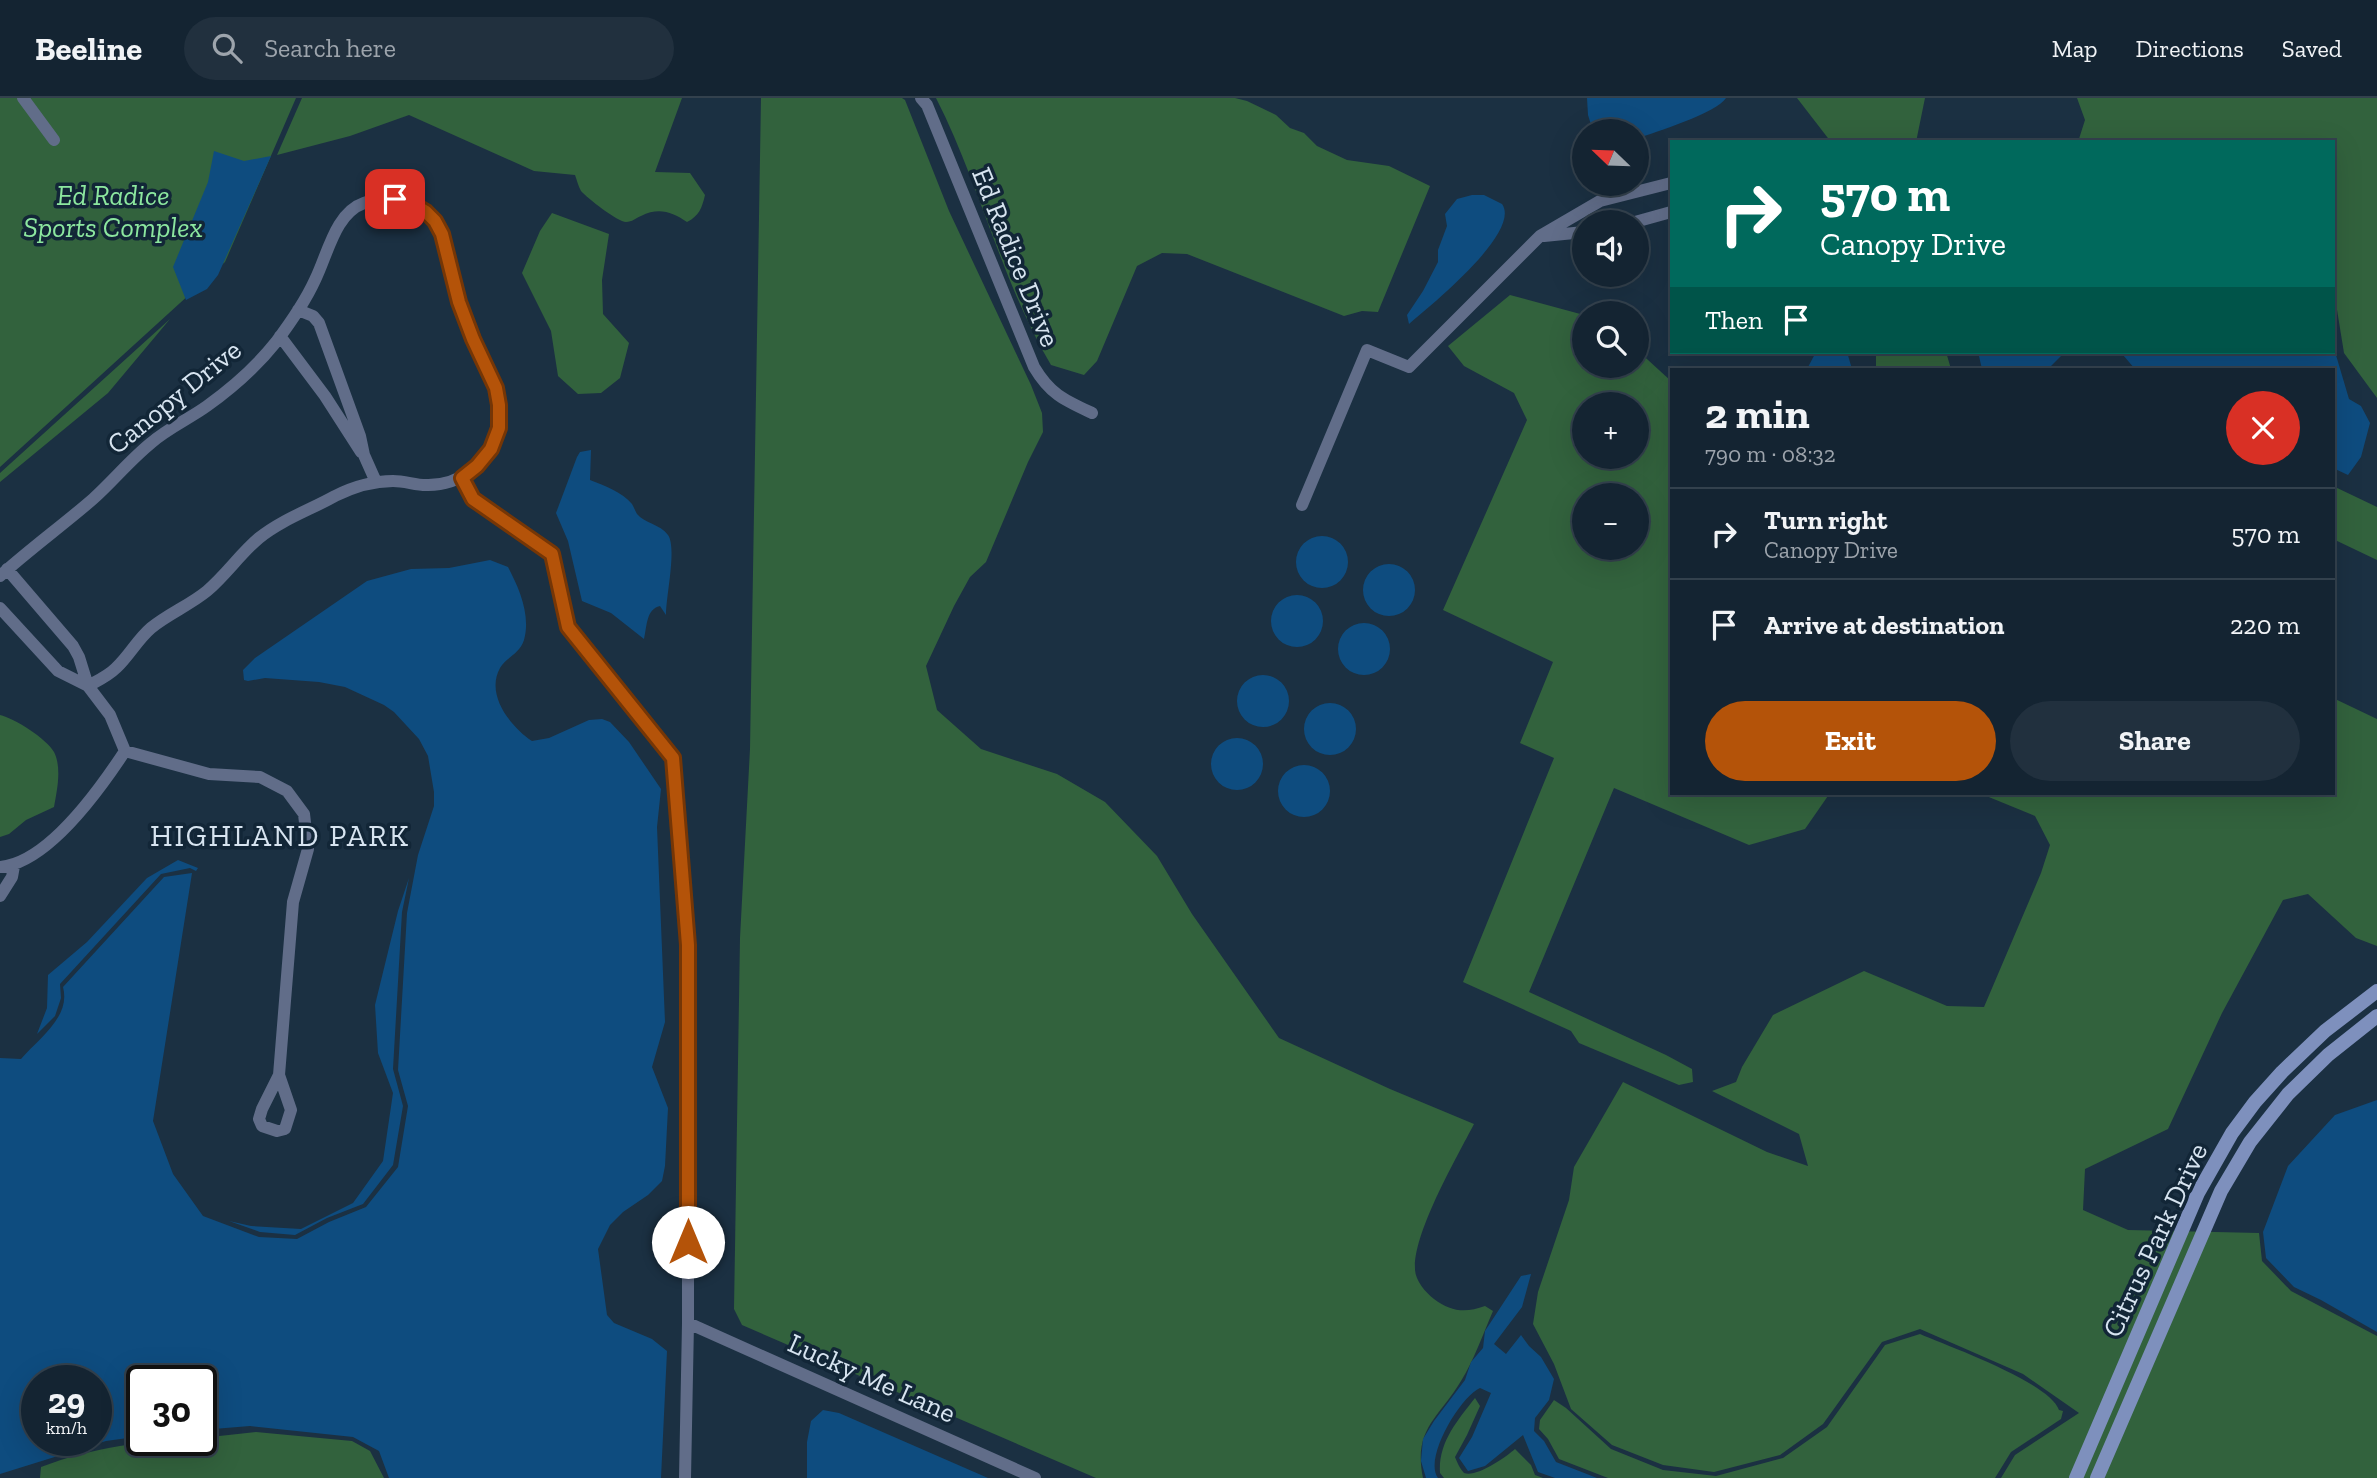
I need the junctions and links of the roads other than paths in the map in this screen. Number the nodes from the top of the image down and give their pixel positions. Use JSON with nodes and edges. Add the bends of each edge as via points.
{"nodes":[{"id":1,"x":23,"y":98,"type":"edge"},
{"id":2,"x":921,"y":98,"type":"edge"},
{"id":3,"x":54,"y":140,"type":"dead end"},
{"id":4,"x":1670,"y":183,"type":"edge"},
{"id":5,"x":1670,"y":212,"type":"edge"},
{"id":6,"x":1649,"y":218,"type":"edge"},
{"id":7,"x":1572,"y":233,"type":"edge"},
{"id":8,"x":1540,"y":236,"type":"junction"},
{"id":9,"x":298,"y":310,"type":"junction"},
{"id":10,"x":280,"y":337,"type":"junction"},
{"id":11,"x":1092,"y":413,"type":"dead end"},
{"id":12,"x":364,"y":455,"type":"junction"},
{"id":13,"x":462,"y":478,"type":"junction"},
{"id":14,"x":376,"y":482,"type":"junction"},
{"id":15,"x":1302,"y":505,"type":"dead end"},
{"id":16,"x":4,"y":573,"type":"edge"},
{"id":17,"x":0,"y":608,"type":"edge"},
{"id":18,"x":88,"y":686,"type":"junction"},
{"id":19,"x":125,"y":751,"type":"junction"},
{"id":20,"x":14,"y":866,"type":"junction"},
{"id":21,"x":0,"y":867,"type":"edge"},
{"id":22,"x":0,"y":896,"type":"edge"},
{"id":23,"x":2377,"y":991,"type":"edge"},
{"id":24,"x":2377,"y":1016,"type":"edge"},
{"id":25,"x":279,"y":1074,"type":"dead end"},
{"id":26,"x":2152,"y":1299,"type":"junction"},
{"id":27,"x":2171,"y":1307,"type":"junction"},
{"id":28,"x":688,"y":1323,"type":"junction"},
{"id":29,"x":685,"y":1478,"type":"edge"},
{"id":30,"x":1035,"y":1478,"type":"edge"},
{"id":31,"x":2076,"y":1478,"type":"edge"},
{"id":32,"x":2097,"y":1478,"type":"edge"}],
"edges":[{"from":1,"to":3,"type":"street"},
{"from":2,"to":11,"type":"street","name":"Ed Radice Drive","via":[[1034,366],[1052,391]]},
{"from":4,"to":8,"type":"street","via":[[1600,201]]},
{"from":5,"to":6,"type":"street"},
{"from":7,"to":8,"type":"street"},
{"from":8,"to":15,"type":"street","via":[[1409,367],[1367,350]]},
{"from":9,"to":10,"type":"street","name":"Canopy Drive"},
{"from":9,"to":12,"type":"street","via":[[318,323]]},
{"from":9,"to":13,"type":"street","name":"Canopy Drive","via":[[341,221],[353,208],[367,201],[395,199],[411,203],[435,221],[459,302],[499,405],[499,428],[491,449]]},
{"from":10,"to":12,"type":"street"},
{"from":10,"to":16,"type":"street","name":"Canopy Drive","via":[[244,377],[153,440],[96,496]]},
{"from":12,"to":14,"type":"street"},
{"from":13,"to":14,"type":"street","via":[[426,485]]},
{"from":13,"to":28,"type":"street","via":[[473,499],[552,554],[568,627],[673,758],[688,945]]},
{"from":14,"to":18,"type":"street","via":[[338,495],[260,538],[205,593],[152,627],[116,669]]},
{"from":16,"to":18,"type":"street","via":[[73,646]]},
{"from":17,"to":18,"type":"street","via":[[58,671]]},
{"from":18,"to":19,"type":"street","via":[[110,715]]},
{"from":19,"to":20,"type":"street","via":[[84,809],[57,836]]},
{"from":19,"to":25,"type":"street","via":[[209,774],[260,778],[287,791],[304,814],[308,849],[293,902]]},
{"from":20,"to":21,"type":"street"},
{"from":20,"to":22,"type":"street"},
{"from":23,"to":26,"type":"street","name":"Citrus Park Drive","via":[[2325,1031],[2247,1112],[2198,1194]]},
{"from":24,"to":27,"type":"street","name":"Citrus Park Drive","via":[[2288,1094],[2250,1142],[2221,1191]]},
{"from":26,"to":27,"type":"street"},
{"from":26,"to":31,"type":"street","name":"Citrus Park Drive"},
{"from":27,"to":32,"type":"street","name":"Citrus Park Drive"},
{"from":28,"to":29,"type":"street"},
{"from":28,"to":30,"type":"street","name":"Lucky Me Lane"}]}
